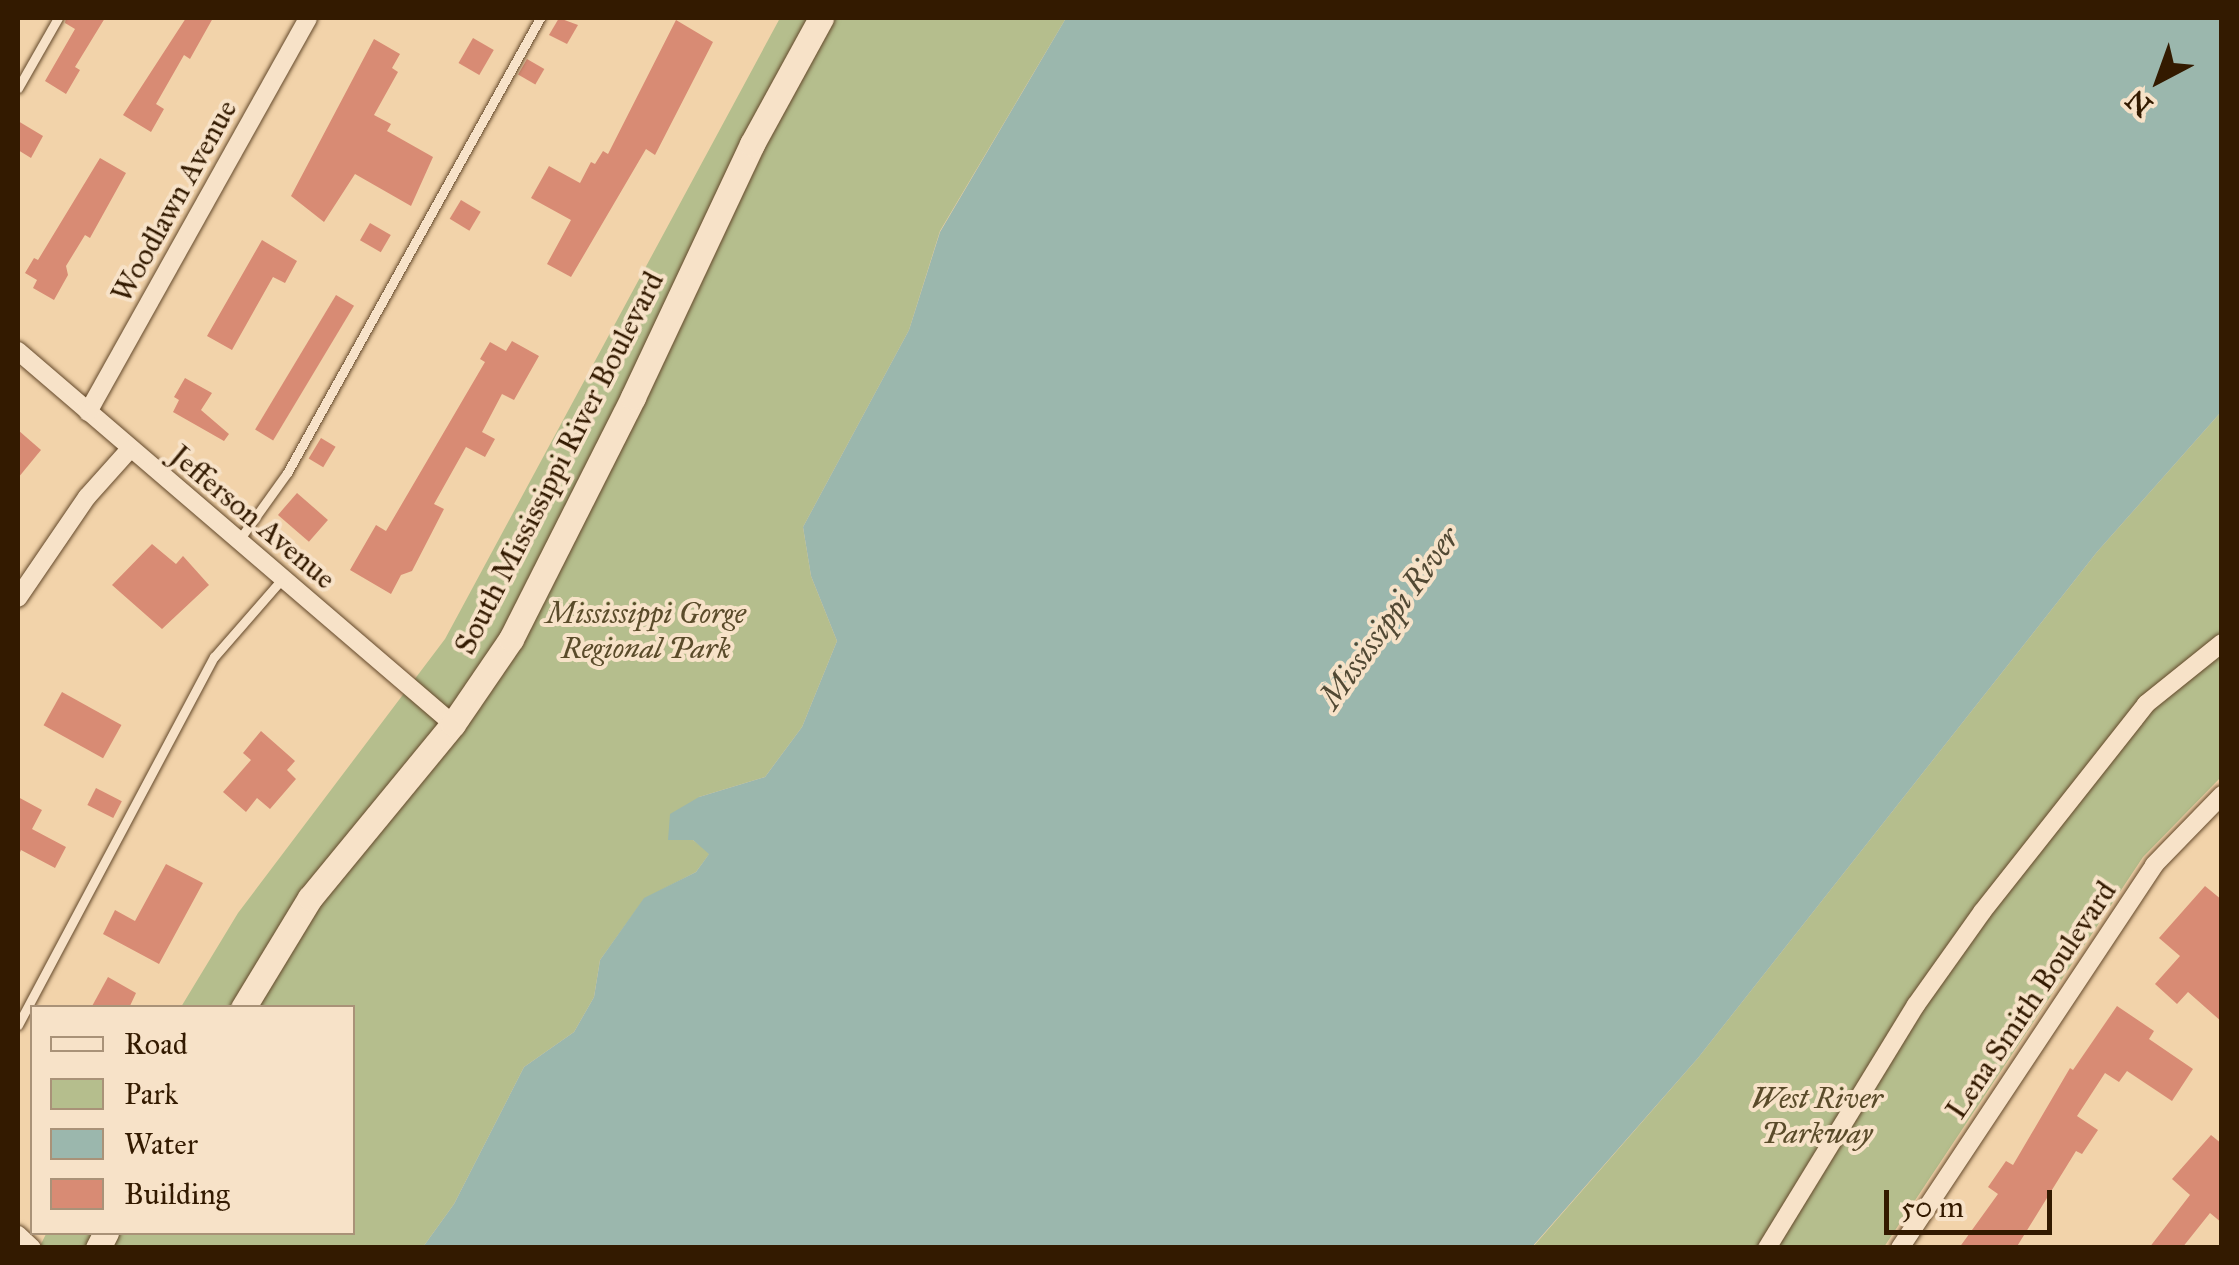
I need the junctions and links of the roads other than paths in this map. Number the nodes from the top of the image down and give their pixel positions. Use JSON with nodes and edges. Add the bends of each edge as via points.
{"nodes":[{"id":1,"x":58,"y":18,"type":"edge"},
{"id":2,"x":308,"y":18,"type":"edge"},
{"id":3,"x":540,"y":18,"type":"edge"},
{"id":4,"x":820,"y":18,"type":"edge"},
{"id":5,"x":18,"y":88,"type":"edge"},
{"id":6,"x":18,"y":352,"type":"edge"},
{"id":7,"x":88,"y":412,"type":"junction"},
{"id":8,"x":130,"y":449,"type":"junction"},
{"id":9,"x":239,"y":540,"type":"junction"},
{"id":10,"x":283,"y":578,"type":"junction"},
{"id":11,"x":18,"y":598,"type":"edge"},
{"id":12,"x":2222,"y":643,"type":"edge"},
{"id":13,"x":453,"y":724,"type":"junction"},
{"id":14,"x":2222,"y":795,"type":"edge"},
{"id":15,"x":245,"y":1005,"type":"edge"},
{"id":16,"x":18,"y":1025,"type":"edge"},
{"id":17,"x":18,"y":1235,"type":"edge"},
{"id":18,"x":32,"y":1248,"type":"edge"},
{"id":19,"x":1767,"y":1248,"type":"edge"},
{"id":20,"x":1900,"y":1248,"type":"edge"}],
"edges":[{"from":1,"to":5,"type":"lane"},
{"from":2,"to":7,"type":"street","name":"Woodlawn Avenue"},
{"from":3,"to":9,"type":"lane","via":[[287,473]]},
{"from":4,"to":13,"type":"street","name":"South Mississippi River Boulevard","via":[[511,638]]},
{"from":6,"to":7,"type":"street","name":"Jefferson Avenue"},
{"from":7,"to":8,"type":"street","name":"Jefferson Avenue"},
{"from":8,"to":9,"type":"street","name":"Jefferson Avenue"},
{"from":8,"to":11,"type":"street","via":[[87,497]]},
{"from":9,"to":10,"type":"street","name":"Jefferson Avenue"},
{"from":10,"to":13,"type":"street","name":"Jefferson Avenue"},
{"from":10,"to":16,"type":"lane","via":[[214,657]]},
{"from":12,"to":19,"type":"street","via":[[2146,704],[1982,912]]},
{"from":13,"to":15,"type":"street","name":"South Mississippi River Boulevard","via":[[310,898]]},
{"from":14,"to":20,"type":"street","name":"Lena Smith Boulevard","via":[[2154,865]]},
{"from":17,"to":18,"type":"street"}]}
